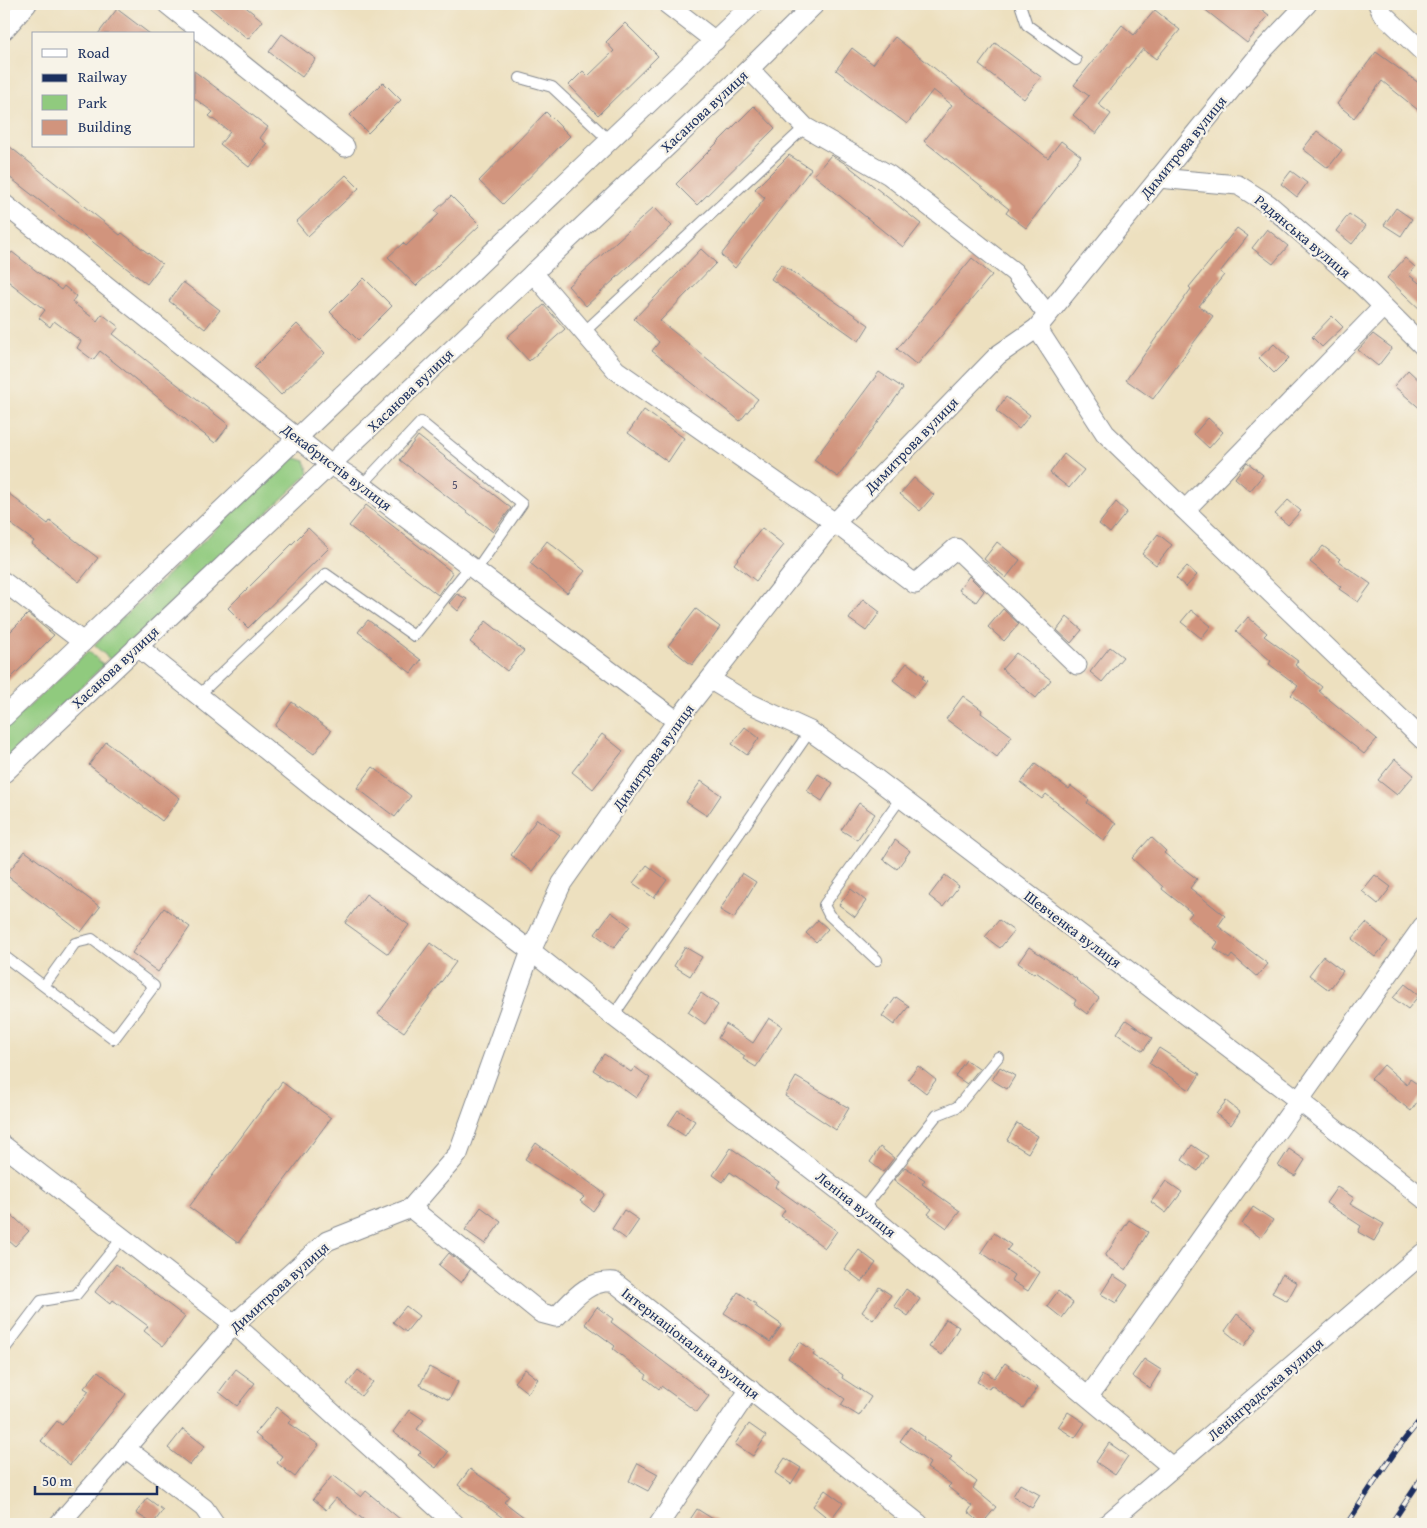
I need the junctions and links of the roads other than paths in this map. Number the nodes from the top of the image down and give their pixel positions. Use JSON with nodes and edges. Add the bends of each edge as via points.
{"nodes":[{"id":1,"x":27,"y":4,"type":"edge"},
{"id":2,"x":167,"y":4,"type":"edge"},
{"id":3,"x":667,"y":4,"type":"edge"},
{"id":4,"x":753,"y":4,"type":"edge"},
{"id":5,"x":815,"y":4,"type":"edge"},
{"id":6,"x":1020,"y":4,"type":"edge"},
{"id":7,"x":1307,"y":4,"type":"edge"},
{"id":8,"x":1378,"y":4,"type":"edge"},
{"id":9,"x":4,"y":30,"type":"edge"},
{"id":10,"x":715,"y":41,"type":"junction"},
{"id":11,"x":1423,"y":52,"type":"edge"},
{"id":12,"x":1076,"y":60,"type":"dead end"},
{"id":13,"x":749,"y":69,"type":"junction"},
{"id":14,"x":520,"y":78,"type":"dead end"},
{"id":15,"x":805,"y":127,"type":"junction"},
{"id":16,"x":610,"y":141,"type":"junction"},
{"id":17,"x":345,"y":147,"type":"dead end"},
{"id":18,"x":1158,"y":178,"type":"junction"},
{"id":19,"x":4,"y":204,"type":"edge"},
{"id":20,"x":532,"y":272,"type":"junction"},
{"id":21,"x":1383,"y":306,"type":"junction"},
{"id":22,"x":1042,"y":321,"type":"junction"},
{"id":23,"x":584,"y":332,"type":"junction"},
{"id":24,"x":1423,"y":346,"type":"edge"},
{"id":25,"x":297,"y":438,"type":"junction"},
{"id":26,"x":331,"y":465,"type":"junction"},
{"id":27,"x":362,"y":485,"type":"junction"},
{"id":28,"x":1185,"y":510,"type":"junction"},
{"id":29,"x":835,"y":523,"type":"junction"},
{"id":30,"x":473,"y":568,"type":"junction"},
{"id":31,"x":4,"y":582,"type":"edge"},
{"id":32,"x":83,"y":642,"type":"junction"},
{"id":33,"x":137,"y":646,"type":"junction"},
{"id":34,"x":1077,"y":664,"type":"dead end"},
{"id":35,"x":711,"y":680,"type":"junction"},
{"id":36,"x":199,"y":695,"type":"junction"},
{"id":37,"x":4,"y":717,"type":"edge"},
{"id":38,"x":678,"y":722,"type":"junction"},
{"id":39,"x":810,"y":731,"type":"junction"},
{"id":40,"x":1423,"y":740,"type":"edge"},
{"id":41,"x":4,"y":773,"type":"edge"},
{"id":42,"x":900,"y":799,"type":"junction"},
{"id":43,"x":1423,"y":926,"type":"edge"},
{"id":44,"x":531,"y":951,"type":"junction"},
{"id":45,"x":4,"y":956,"type":"edge"},
{"id":46,"x":877,"y":960,"type":"dead end"},
{"id":47,"x":44,"y":986,"type":"junction"},
{"id":48,"x":613,"y":1016,"type":"junction"},
{"id":49,"x":998,"y":1057,"type":"dead end"},
{"id":50,"x":1298,"y":1100,"type":"junction"},
{"id":51,"x":4,"y":1146,"type":"edge"},
{"id":52,"x":1423,"y":1198,"type":"edge"},
{"id":53,"x":411,"y":1208,"type":"junction"},
{"id":54,"x":864,"y":1209,"type":"junction"},
{"id":55,"x":123,"y":1237,"type":"junction"},
{"id":56,"x":1423,"y":1253,"type":"edge"},
{"id":57,"x":234,"y":1324,"type":"junction"},
{"id":58,"x":4,"y":1350,"type":"edge"},
{"id":59,"x":750,"y":1390,"type":"junction"},
{"id":60,"x":1089,"y":1396,"type":"junction"},
{"id":61,"x":125,"y":1448,"type":"junction"},
{"id":62,"x":1173,"y":1468,"type":"junction"},
{"id":63,"x":59,"y":1524,"type":"edge"},
{"id":64,"x":215,"y":1524,"type":"edge"},
{"id":65,"x":455,"y":1524,"type":"edge"},
{"id":66,"x":659,"y":1524,"type":"edge"},
{"id":67,"x":919,"y":1524,"type":"edge"},
{"id":68,"x":1107,"y":1524,"type":"edge"}],
"edges":[{"from":1,"to":9,"type":"street"},
{"from":2,"to":17,"type":"street"},
{"from":3,"to":10,"type":"street"},
{"from":4,"to":10,"type":"street"},
{"from":5,"to":13,"type":"street","name":"Хасанова вулиця"},
{"from":6,"to":12,"type":"lane","via":[[1027,25]]},
{"from":7,"to":18,"type":"street","name":"Димитрова вулиця","via":[[1264,49]]},
{"from":8,"to":11,"type":"street","via":[[1382,12]]},
{"from":10,"to":16,"type":"street"},
{"from":13,"to":15,"type":"street"},
{"from":13,"to":20,"type":"street","name":"Хасанова вулиця"},
{"from":14,"to":16,"type":"lane","via":[[552,88]]},
{"from":15,"to":22,"type":"street","via":[[889,175],[1014,272]]},
{"from":15,"to":23,"type":"lane"},
{"from":16,"to":25,"type":"street"},
{"from":18,"to":21,"type":"street","name":"Радянська вулиця","via":[[1238,185],[1268,204]]},
{"from":18,"to":22,"type":"street","name":"Димитрова вулиця"},
{"from":19,"to":25,"type":"street","name":"Декабристів вулиця"},
{"from":20,"to":23,"type":"street"},
{"from":20,"to":26,"type":"street","name":"Хасанова вулиця"},
{"from":21,"to":24,"type":"street","name":"Радянська вулиця"},
{"from":21,"to":28,"type":"street"},
{"from":22,"to":28,"type":"street","via":[[1105,433]]},
{"from":22,"to":29,"type":"street","name":"Димитрова вулиця","via":[[998,355]]},
{"from":23,"to":29,"type":"street","via":[[616,370]]},
{"from":25,"to":26,"type":"street","name":"Декабристів вулиця"},
{"from":25,"to":32,"type":"street"},
{"from":26,"to":27,"type":"street","name":"Декабристів вулиця"},
{"from":26,"to":33,"type":"street","name":"Хасанова вулиця"},
{"from":27,"to":30,"type":"street","name":"Декабристів вулиця"},
{"from":27,"to":30,"type":"lane","via":[[421,422],[522,504]]},
{"from":28,"to":40,"type":"street"},
{"from":29,"to":34,"type":"street","via":[[915,584],[956,548]]},
{"from":29,"to":35,"type":"street","name":"Димитрова вулиця"},
{"from":30,"to":36,"type":"lane","via":[[414,636],[326,574]]},
{"from":30,"to":38,"type":"street","name":"Декабристів вулиця"},
{"from":31,"to":32,"type":"street"},
{"from":32,"to":37,"type":"street"},
{"from":33,"to":36,"type":"street","name":"Леніна вулиця"},
{"from":33,"to":41,"type":"street","name":"Хасанова вулиця"},
{"from":35,"to":38,"type":"street","name":"Димитрова вулиця"},
{"from":35,"to":39,"type":"street","name":"Шевченка вулиця","via":[[749,703]]},
{"from":36,"to":44,"type":"street","name":"Леніна вулиця","via":[[331,802]]},
{"from":38,"to":44,"type":"street","name":"Димитрова вулиця","via":[[562,883]]},
{"from":39,"to":42,"type":"street","name":"Шевченка вулиця"},
{"from":39,"to":48,"type":"lane"},
{"from":42,"to":46,"type":"lane","via":[[824,905],[829,914]]},
{"from":42,"to":50,"type":"street","name":"Шевченка вулиця"},
{"from":43,"to":50,"type":"street"},
{"from":44,"to":48,"type":"street","name":"Леніна вулиця"},
{"from":44,"to":53,"type":"street","name":"Димитрова вулиця","via":[[458,1154]]},
{"from":45,"to":47,"type":"lane"},
{"from":47,"to":47,"type":"lane","via":[[114,1039],[154,986],[92,939],[75,943]]},
{"from":48,"to":54,"type":"street","name":"Леніна вулиця"},
{"from":49,"to":54,"type":"lane","via":[[957,1107],[937,1116]]},
{"from":50,"to":52,"type":"street","name":"Шевченка вулиця"},
{"from":50,"to":60,"type":"street"},
{"from":51,"to":55,"type":"street"},
{"from":53,"to":57,"type":"street","name":"Димитрова вулиця","via":[[327,1241]]},
{"from":53,"to":59,"type":"street","name":"Інтернаціональна вулиця","via":[[541,1313],[556,1317],[581,1291],[601,1281],[614,1282]]},
{"from":54,"to":60,"type":"street","name":"Леніна вулиця"},
{"from":55,"to":57,"type":"street"},
{"from":55,"to":58,"type":"lane","via":[[76,1295],[41,1301]]},
{"from":56,"to":62,"type":"street","name":"Ленінградська вулиця"},
{"from":57,"to":61,"type":"street","name":"Димитрова вулиця"},
{"from":57,"to":65,"type":"street"},
{"from":59,"to":66,"type":"street"},
{"from":59,"to":67,"type":"street","name":"Інтернаціональна вулиця"},
{"from":60,"to":62,"type":"street","name":"Леніна вулиця"},
{"from":61,"to":63,"type":"street","name":"Димитрова вулиця"},
{"from":61,"to":64,"type":"street","via":[[204,1508]]},
{"from":62,"to":68,"type":"street","name":"Ленінградська вулиця"}]}
